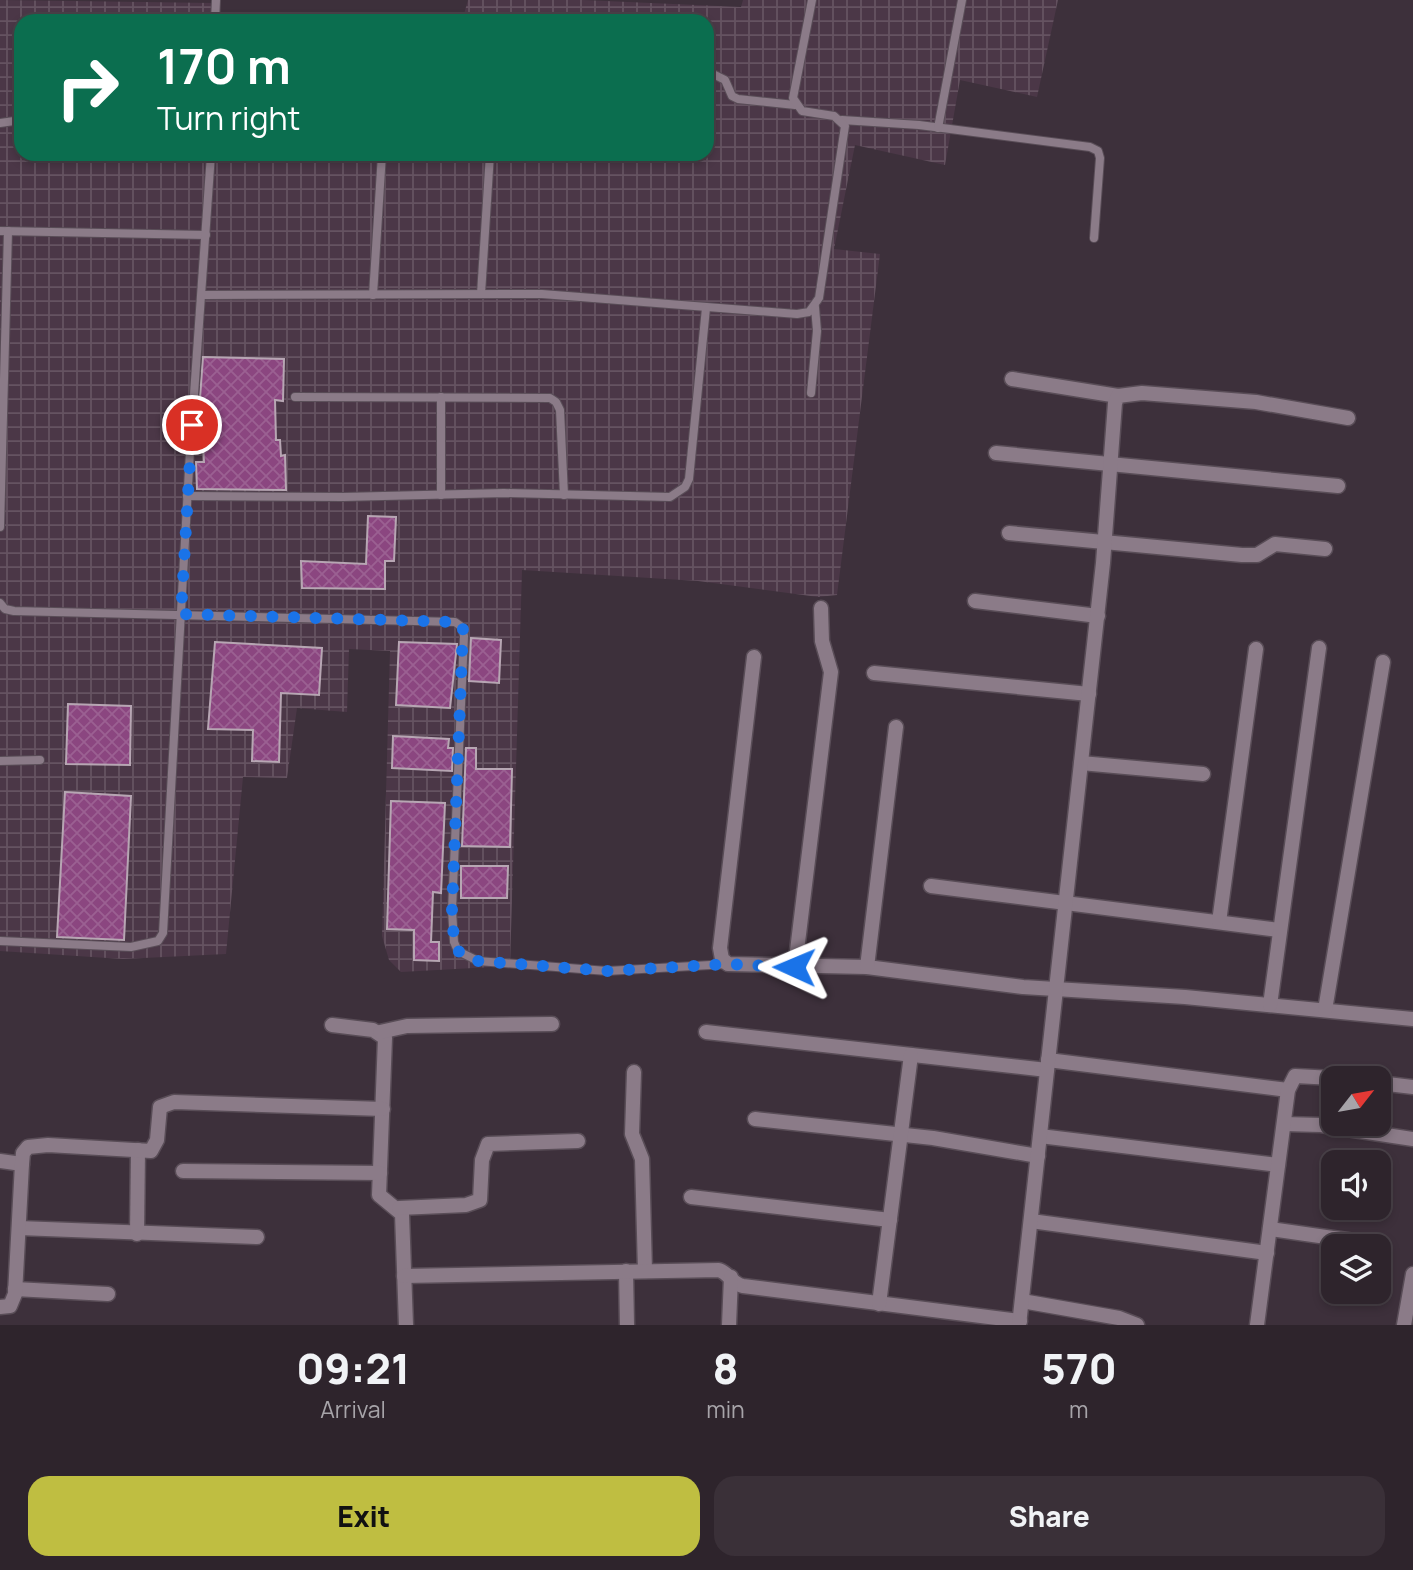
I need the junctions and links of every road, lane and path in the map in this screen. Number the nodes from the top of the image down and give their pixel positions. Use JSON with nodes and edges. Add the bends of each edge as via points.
{"nodes":[{"id":1,"x":812,"y":0,"type":"edge"},
{"id":2,"x":962,"y":0,"type":"edge"},
{"id":3,"x":714,"y":74,"type":"edge"},
{"id":4,"x":795,"y":105,"type":"junction"},
{"id":5,"x":842,"y":120,"type":"junction"},
{"id":6,"x":939,"y":128,"type":"junction"},
{"id":7,"x":211,"y":161,"type":"edge"},
{"id":8,"x":383,"y":161,"type":"edge"},
{"id":9,"x":490,"y":161,"type":"edge"},
{"id":10,"x":4,"y":231,"type":"edge"},
{"id":11,"x":206,"y":235,"type":"junction"},
{"id":12,"x":1094,"y":238,"type":"dead end"},
{"id":13,"x":481,"y":294,"type":"junction"},
{"id":14,"x":202,"y":295,"type":"junction"},
{"id":15,"x":373,"y":295,"type":"junction"},
{"id":16,"x":706,"y":307,"type":"junction"},
{"id":17,"x":815,"y":307,"type":"junction"},
{"id":18,"x":1012,"y":379,"type":"dead end"},
{"id":19,"x":811,"y":393,"type":"dead end"},
{"id":20,"x":1118,"y":396,"type":"junction"},
{"id":21,"x":295,"y":397,"type":"dead end"},
{"id":22,"x":441,"y":397,"type":"junction"},
{"id":23,"x":1348,"y":418,"type":"dead end"},
{"id":24,"x":996,"y":453,"type":"dead end"},
{"id":25,"x":1111,"y":463,"type":"junction"},
{"id":26,"x":1338,"y":486,"type":"dead end"},
{"id":27,"x":442,"y":495,"type":"junction"},
{"id":28,"x":564,"y":495,"type":"junction"},
{"id":29,"x":187,"y":496,"type":"junction"},
{"id":30,"x":0,"y":527,"type":"edge"},
{"id":31,"x":1009,"y":533,"type":"dead end"},
{"id":32,"x":1105,"y":542,"type":"junction"},
{"id":33,"x":1325,"y":549,"type":"dead end"},
{"id":34,"x":975,"y":601,"type":"dead end"},
{"id":35,"x":0,"y":603,"type":"edge"},
{"id":36,"x":821,"y":608,"type":"dead end"},
{"id":37,"x":181,"y":614,"type":"junction"},
{"id":38,"x":1098,"y":616,"type":"junction"},
{"id":39,"x":1319,"y":648,"type":"dead end"},
{"id":40,"x":1256,"y":649,"type":"dead end"},
{"id":41,"x":754,"y":657,"type":"dead end"},
{"id":42,"x":1383,"y":662,"type":"dead end"},
{"id":43,"x":874,"y":673,"type":"dead end"},
{"id":44,"x":1089,"y":694,"type":"junction"},
{"id":45,"x":896,"y":727,"type":"dead end"},
{"id":46,"x":40,"y":760,"type":"dead end"},
{"id":47,"x":0,"y":761,"type":"edge"},
{"id":48,"x":1081,"y":763,"type":"junction"},
{"id":49,"x":1203,"y":774,"type":"dead end"},
{"id":50,"x":932,"y":886,"type":"dead end"},
{"id":51,"x":1065,"y":904,"type":"junction"},
{"id":52,"x":1219,"y":922,"type":"junction"},
{"id":53,"x":1279,"y":930,"type":"junction"},
{"id":54,"x":0,"y":941,"type":"edge"},
{"id":55,"x":728,"y":964,"type":"junction"},
{"id":56,"x":794,"y":967,"type":"junction"},
{"id":57,"x":867,"y":967,"type":"junction"},
{"id":58,"x":1056,"y":989,"type":"junction"},
{"id":59,"x":1270,"y":1005,"type":"junction"},
{"id":60,"x":1325,"y":1010,"type":"junction"},
{"id":61,"x":1413,"y":1018,"type":"edge"},
{"id":62,"x":552,"y":1024,"type":"dead end"},
{"id":63,"x":332,"y":1025,"type":"dead end"},
{"id":64,"x":380,"y":1032,"type":"junction"},
{"id":65,"x":705,"y":1032,"type":"dead end"},
{"id":66,"x":911,"y":1055,"type":"junction"},
{"id":67,"x":1047,"y":1065,"type":"junction"},
{"id":68,"x":634,"y":1072,"type":"dead end"},
{"id":69,"x":1321,"y":1077,"type":"edge"},
{"id":70,"x":1391,"y":1084,"type":"edge"},
{"id":71,"x":1413,"y":1087,"type":"edge"},
{"id":72,"x":1288,"y":1090,"type":"junction"},
{"id":73,"x":383,"y":1109,"type":"junction"},
{"id":74,"x":755,"y":1119,"type":"dead end"},
{"id":75,"x":1284,"y":1124,"type":"junction"},
{"id":76,"x":901,"y":1134,"type":"junction"},
{"id":77,"x":1040,"y":1136,"type":"junction"},
{"id":78,"x":1413,"y":1139,"type":"edge"},
{"id":79,"x":578,"y":1141,"type":"dead end"},
{"id":80,"x":138,"y":1150,"type":"junction"},
{"id":81,"x":1038,"y":1156,"type":"junction"},
{"id":82,"x":0,"y":1161,"type":"edge"},
{"id":83,"x":22,"y":1164,"type":"junction"},
{"id":84,"x":1279,"y":1165,"type":"junction"},
{"id":85,"x":183,"y":1171,"type":"dead end"},
{"id":86,"x":380,"y":1173,"type":"junction"},
{"id":87,"x":691,"y":1197,"type":"dead end"},
{"id":88,"x":399,"y":1208,"type":"junction"},
{"id":89,"x":890,"y":1220,"type":"junction"},
{"id":90,"x":1031,"y":1221,"type":"junction"},
{"id":91,"x":19,"y":1228,"type":"junction"},
{"id":92,"x":1270,"y":1229,"type":"junction"},
{"id":93,"x":137,"y":1234,"type":"junction"},
{"id":94,"x":1321,"y":1236,"type":"edge"},
{"id":95,"x":257,"y":1237,"type":"dead end"},
{"id":96,"x":1267,"y":1254,"type":"junction"},
{"id":97,"x":626,"y":1271,"type":"junction"},
{"id":98,"x":645,"y":1271,"type":"junction"},
{"id":99,"x":1413,"y":1274,"type":"edge"},
{"id":100,"x":404,"y":1276,"type":"junction"},
{"id":101,"x":731,"y":1277,"type":"junction"},
{"id":102,"x":15,"y":1289,"type":"junction"},
{"id":103,"x":108,"y":1294,"type":"dead end"},
{"id":104,"x":1022,"y":1301,"type":"junction"},
{"id":105,"x":879,"y":1304,"type":"junction"},
{"id":106,"x":0,"y":1307,"type":"edge"},
{"id":107,"x":1019,"y":1323,"type":"edge"},
{"id":108,"x":407,"y":1325,"type":"edge"},
{"id":109,"x":627,"y":1325,"type":"edge"},
{"id":110,"x":729,"y":1325,"type":"edge"},
{"id":111,"x":1138,"y":1325,"type":"edge"},
{"id":112,"x":1257,"y":1325,"type":"edge"},
{"id":113,"x":1404,"y":1325,"type":"edge"}],
"edges":[{"from":1,"to":4,"type":"lane","via":[[794,87]]},
{"from":2,"to":6,"type":"lane"},
{"from":3,"to":4,"type":"lane","via":[[725,80],[738,99]]},
{"from":4,"to":5,"type":"lane","via":[[802,111]]},
{"from":5,"to":6,"type":"lane"},
{"from":5,"to":17,"type":"lane","via":[[845,138]]},
{"from":6,"to":12,"type":"lane","via":[[1098,151],[1101,167]]},
{"from":7,"to":11,"type":"lane"},
{"from":8,"to":15,"type":"lane"},
{"from":9,"to":13,"type":"lane"},
{"from":10,"to":11,"type":"lane"},
{"from":10,"to":30,"type":"lane"},
{"from":11,"to":14,"type":"lane"},
{"from":13,"to":15,"type":"lane"},
{"from":13,"to":16,"type":"lane","via":[[542,294]]},
{"from":14,"to":15,"type":"lane"},
{"from":14,"to":29,"type":"lane"},
{"from":16,"to":17,"type":"lane","via":[[797,314]]},
{"from":16,"to":28,"type":"lane","via":[[685,487],[670,497]]},
{"from":17,"to":19,"type":"lane"},
{"from":18,"to":20,"type":"street"},
{"from":20,"to":23,"type":"street","via":[[1142,393],[1256,402]]},
{"from":20,"to":25,"type":"street"},
{"from":21,"to":22,"type":"lane"},
{"from":22,"to":27,"type":"lane"},
{"from":22,"to":28,"type":"lane","via":[[536,397],[556,402],[562,427]]},
{"from":24,"to":25,"type":"street"},
{"from":25,"to":26,"type":"street"},
{"from":25,"to":32,"type":"street"},
{"from":27,"to":28,"type":"lane"},
{"from":27,"to":29,"type":"lane"},
{"from":29,"to":37,"type":"lane"},
{"from":31,"to":32,"type":"street"},
{"from":32,"to":33,"type":"street","via":[[1242,555],[1256,555],[1275,544]]},
{"from":32,"to":38,"type":"street"},
{"from":34,"to":38,"type":"street"},
{"from":35,"to":37,"type":"lane","via":[[14,611]]},
{"from":36,"to":56,"type":"street","via":[[822,641],[831,672]]},
{"from":37,"to":54,"type":"lane","via":[[163,933],[158,941],[131,947]]},
{"from":37,"to":55,"type":"lane","via":[[456,622],[463,627],[464,636],[452,910],[458,951],[478,961],[607,971]]},
{"from":38,"to":44,"type":"street"},
{"from":39,"to":53,"type":"street"},
{"from":40,"to":52,"type":"street"},
{"from":41,"to":55,"type":"street","via":[[720,948]]},
{"from":42,"to":60,"type":"street"},
{"from":43,"to":44,"type":"street"},
{"from":44,"to":48,"type":"street"},
{"from":45,"to":57,"type":"street"},
{"from":46,"to":47,"type":"lane"},
{"from":48,"to":49,"type":"street"},
{"from":48,"to":51,"type":"street"},
{"from":50,"to":51,"type":"street"},
{"from":51,"to":52,"type":"street"},
{"from":51,"to":58,"type":"street"},
{"from":52,"to":53,"type":"street"},
{"from":53,"to":59,"type":"street"},
{"from":55,"to":56,"type":"street"},
{"from":56,"to":57,"type":"street"},
{"from":57,"to":58,"type":"street"},
{"from":58,"to":59,"type":"street"},
{"from":58,"to":67,"type":"street"},
{"from":59,"to":60,"type":"street"},
{"from":60,"to":61,"type":"street"},
{"from":62,"to":64,"type":"street","via":[[407,1026]]},
{"from":63,"to":64,"type":"street"},
{"from":64,"to":73,"type":"street","via":[[385,1045]]},
{"from":65,"to":66,"type":"street"},
{"from":66,"to":67,"type":"street"},
{"from":66,"to":76,"type":"street"},
{"from":67,"to":72,"type":"street"},
{"from":67,"to":77,"type":"street"},
{"from":68,"to":98,"type":"street","via":[[632,1134],[642,1159]]},
{"from":69,"to":72,"type":"street","via":[[1295,1076]]},
{"from":70,"to":71,"type":"street"},
{"from":72,"to":75,"type":"street"},
{"from":73,"to":80,"type":"street","via":[[165,1103],[160,1108],[156,1146],[151,1151]]},
{"from":73,"to":86,"type":"street"},
{"from":74,"to":76,"type":"street"},
{"from":75,"to":78,"type":"street"},
{"from":75,"to":84,"type":"street"},
{"from":76,"to":81,"type":"street"},
{"from":76,"to":89,"type":"street"},
{"from":77,"to":81,"type":"street"},
{"from":77,"to":84,"type":"street"},
{"from":79,"to":88,"type":"street","via":[[488,1144],[482,1160],[480,1200],[466,1205]]},
{"from":80,"to":83,"type":"street","via":[[35,1144],[23,1153]]},
{"from":80,"to":93,"type":"street"},
{"from":81,"to":90,"type":"street"},
{"from":82,"to":83,"type":"street"},
{"from":83,"to":91,"type":"street"},
{"from":84,"to":92,"type":"street"},
{"from":85,"to":86,"type":"street"},
{"from":86,"to":88,"type":"street","via":[[379,1195]]},
{"from":87,"to":89,"type":"street"},
{"from":88,"to":100,"type":"street","via":[[404,1226]]},
{"from":89,"to":105,"type":"street"},
{"from":90,"to":96,"type":"street"},
{"from":90,"to":104,"type":"street"},
{"from":91,"to":93,"type":"street"},
{"from":91,"to":102,"type":"street"},
{"from":92,"to":94,"type":"street"},
{"from":92,"to":96,"type":"street"},
{"from":93,"to":95,"type":"street"},
{"from":96,"to":112,"type":"street"},
{"from":97,"to":98,"type":"street"},
{"from":97,"to":100,"type":"street"},
{"from":97,"to":109,"type":"street"},
{"from":98,"to":101,"type":"street","via":[[719,1270]]},
{"from":99,"to":113,"type":"street"},
{"from":100,"to":108,"type":"street"},
{"from":101,"to":105,"type":"street","via":[[743,1286]]},
{"from":101,"to":110,"type":"street"},
{"from":102,"to":103,"type":"street"},
{"from":102,"to":106,"type":"street","via":[[10,1306]]},
{"from":104,"to":107,"type":"street"},
{"from":104,"to":111,"type":"street"},
{"from":105,"to":107,"type":"street"}]}
